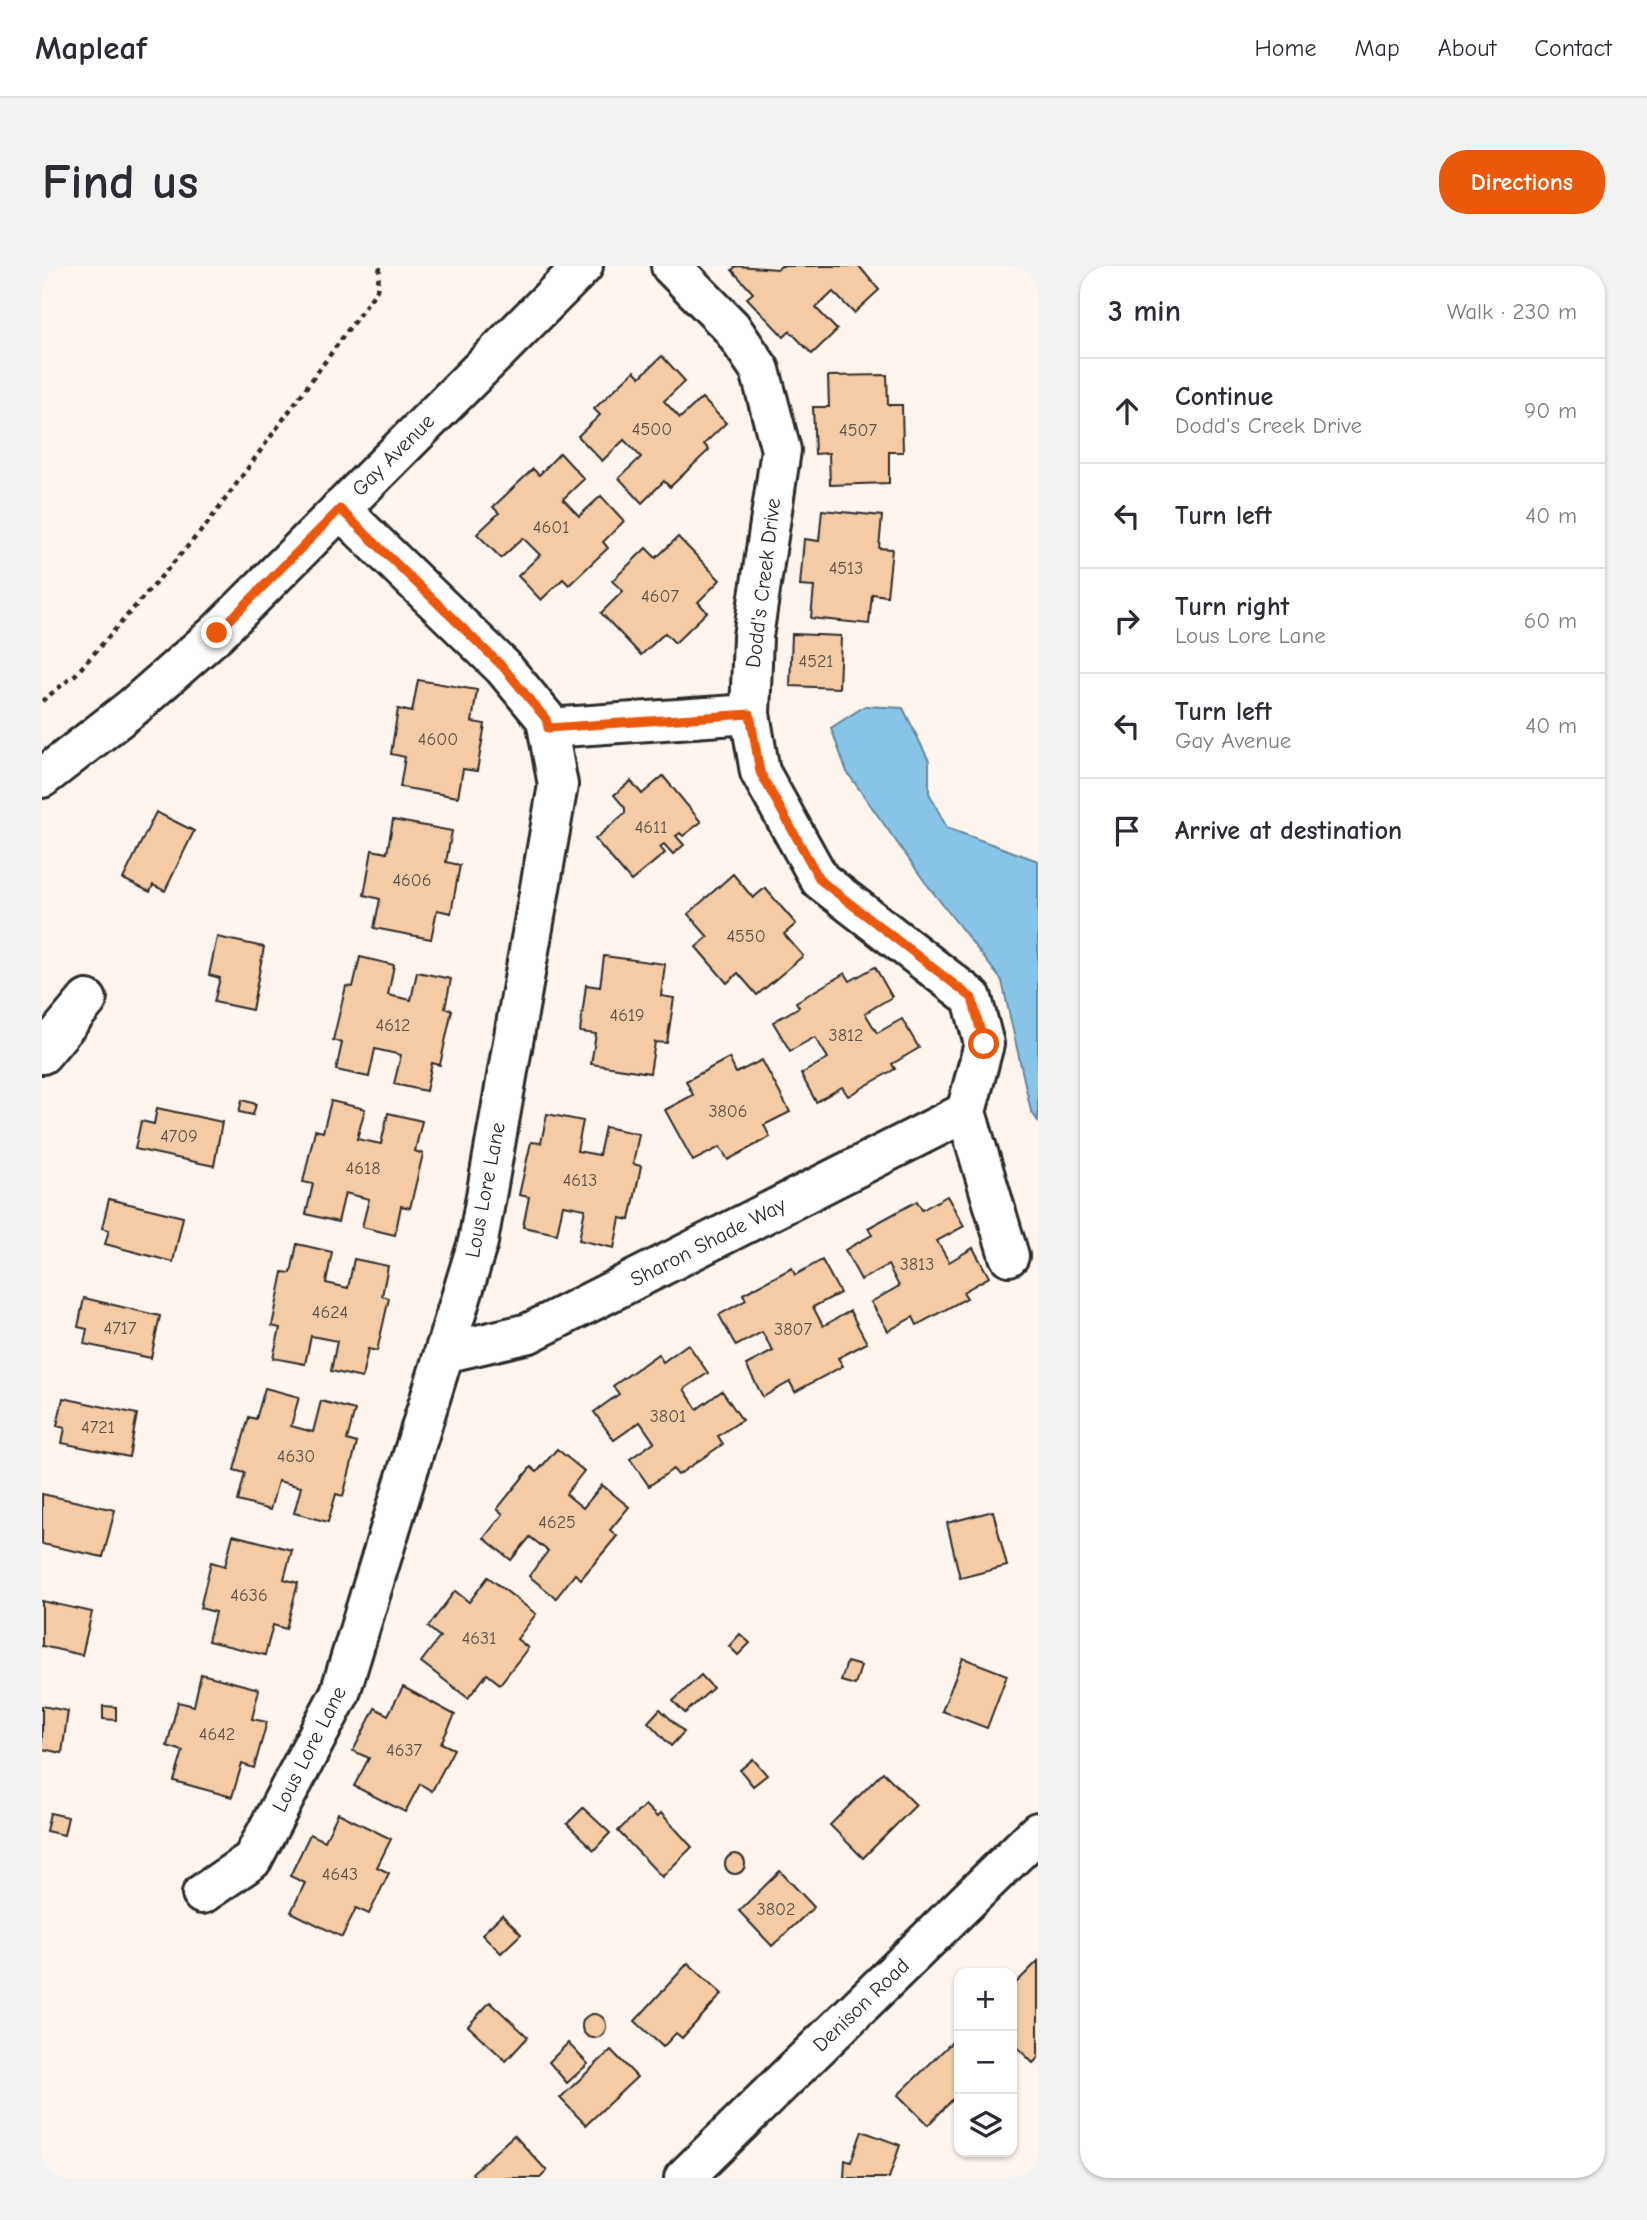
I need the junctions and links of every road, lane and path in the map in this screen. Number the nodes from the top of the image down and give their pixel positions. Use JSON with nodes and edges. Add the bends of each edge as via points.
{"nodes":[{"id":1,"x":380,"y":266,"type":"edge"},
{"id":2,"x":583,"y":266,"type":"edge"},
{"id":3,"x":671,"y":266,"type":"edge"},
{"id":4,"x":340,"y":509,"type":"junction"},
{"id":5,"x":42,"y":701,"type":"edge"},
{"id":6,"x":750,"y":714,"type":"junction"},
{"id":7,"x":548,"y":728,"type":"junction"},
{"id":8,"x":42,"y":778,"type":"edge"},
{"id":9,"x":87,"y":1000,"type":"dead end"},
{"id":10,"x":42,"y":1054,"type":"edge"},
{"id":11,"x":966,"y":1112,"type":"junction"},
{"id":12,"x":1009,"y":1256,"type":"dead end"},
{"id":13,"x":444,"y":1353,"type":"junction"},
{"id":14,"x":1038,"y":1832,"type":"edge"},
{"id":15,"x":202,"y":1894,"type":"dead end"},
{"id":16,"x":706,"y":2171,"type":"edge"}],
"edges":[{"from":1,"to":5,"type":"path","via":[[377,290],[208,523],[76,674]]},
{"from":2,"to":4,"type":"street","name":"Gay Avenue"},
{"from":3,"to":6,"type":"street","name":"Dodd's Creek Drive","via":[[731,327],[760,370],[781,450],[753,637]]},
{"from":4,"to":7,"type":"street","name":"Lous Lore Lane","via":[[503,667],[546,719]]},
{"from":4,"to":8,"type":"street","name":"Gay Avenue","via":[[217,633]]},
{"from":6,"to":7,"type":"street"},
{"from":6,"to":11,"type":"street","name":"Dodd's Creek Drive","via":[[760,772],[820,880],[972,998],[984,1044]]},
{"from":7,"to":13,"type":"street","name":"Lous Lore Lane","via":[[558,785],[478,1242]]},
{"from":9,"to":10,"type":"street"},
{"from":11,"to":12,"type":"street"},
{"from":11,"to":13,"type":"street","name":"Sharon Shade Way","via":[[529,1333]]},
{"from":13,"to":15,"type":"street","name":"Lous Lore Lane","via":[[340,1693],[252,1860]]},
{"from":14,"to":16,"type":"street","name":"Denison Road"}]}
